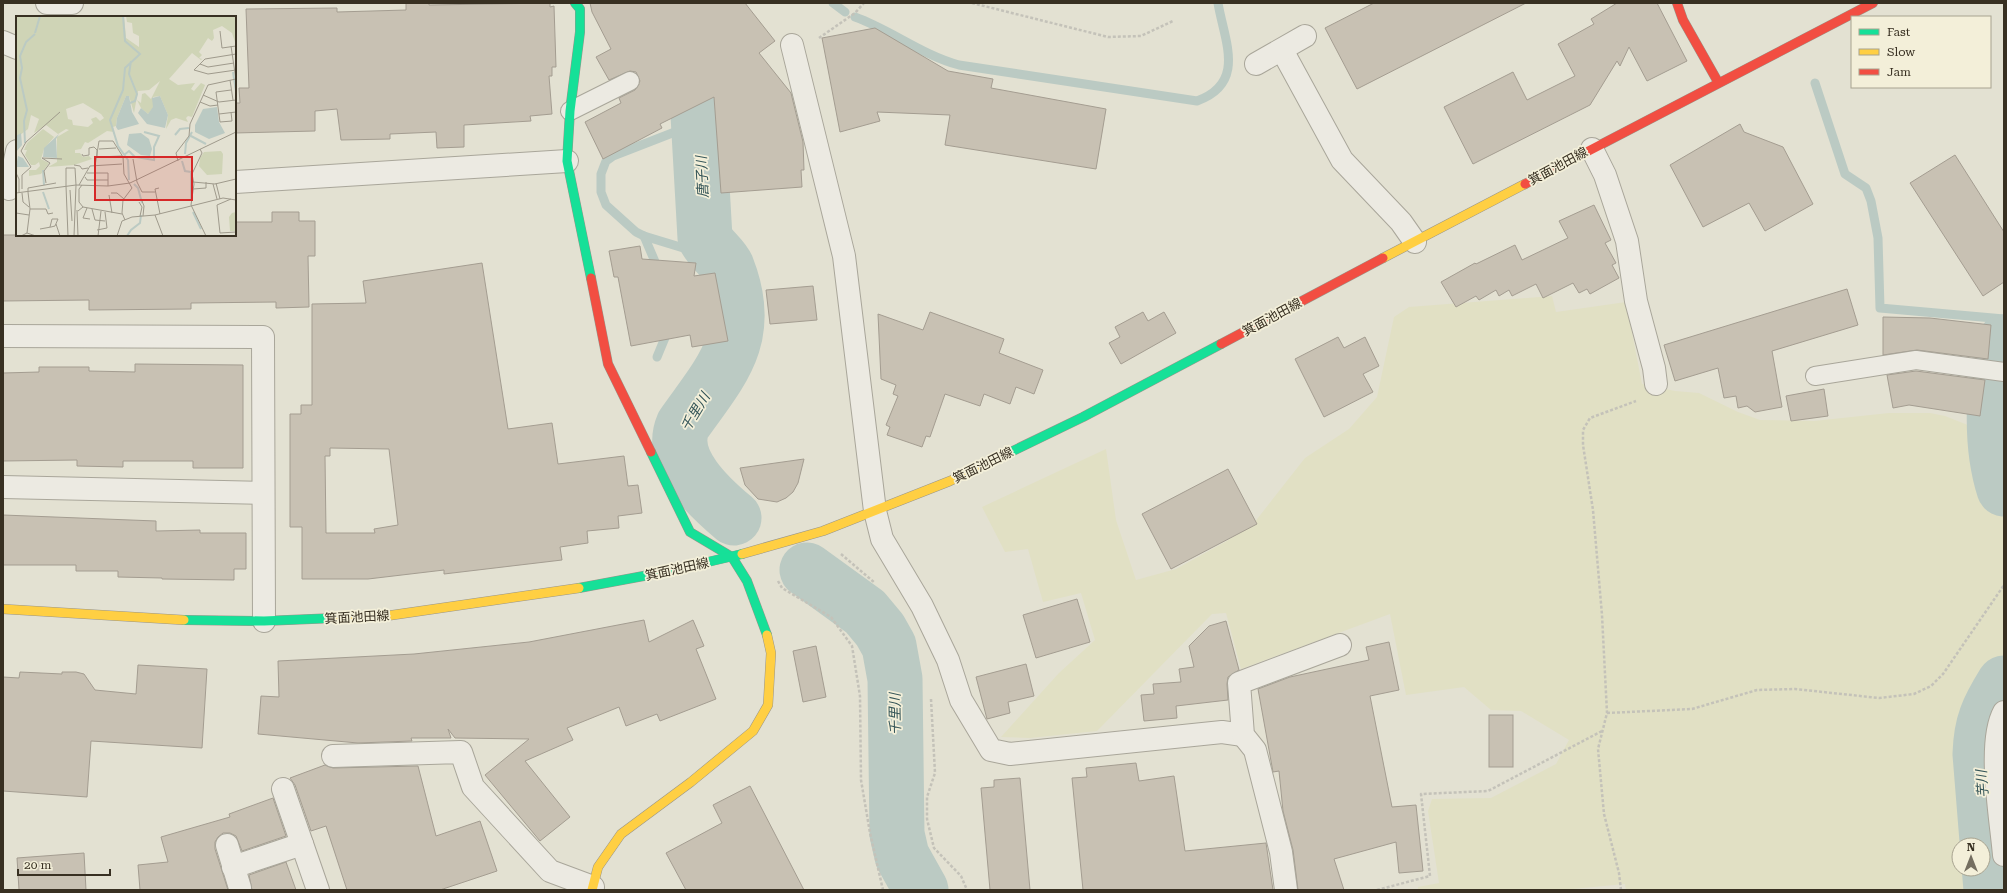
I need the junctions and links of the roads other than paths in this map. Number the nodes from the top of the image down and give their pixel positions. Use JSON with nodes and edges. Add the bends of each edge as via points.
{"nodes":[{"id":1,"x":72,"y":3,"type":"edge"},
{"id":2,"x":1677,"y":3,"type":"edge"},
{"id":3,"x":1873,"y":3,"type":"edge"},
{"id":4,"x":579,"y":5,"type":"edge"},
{"id":5,"x":46,"y":7,"type":"edge"},
{"id":6,"x":1305,"y":36,"type":"dead end"},
{"id":7,"x":3,"y":42,"type":"edge"},
{"id":8,"x":16,"y":48,"type":"edge"},
{"id":9,"x":793,"y":50,"type":"road end"},
{"id":10,"x":1282,"y":50,"type":"junction"},
{"id":11,"x":1256,"y":64,"type":"dead end"},
{"id":12,"x":630,"y":81,"type":"dead end"},
{"id":13,"x":1718,"y":82,"type":"junction"},
{"id":14,"x":570,"y":111,"type":"junction"},
{"id":15,"x":1592,"y":149,"type":"junction"},
{"id":16,"x":16,"y":156,"type":"edge"},
{"id":17,"x":567,"y":161,"type":"junction"},
{"id":18,"x":236,"y":182,"type":"edge"},
{"id":19,"x":10,"y":189,"type":"edge"},
{"id":20,"x":1415,"y":242,"type":"junction"},
{"id":21,"x":3,"y":336,"type":"edge"},
{"id":22,"x":1998,"y":372,"type":"edge"},
{"id":23,"x":1815,"y":376,"type":"dead end"},
{"id":24,"x":1656,"y":384,"type":"road end"},
{"id":25,"x":3,"y":487,"type":"edge"},
{"id":26,"x":263,"y":494,"type":"junction"},
{"id":27,"x":875,"y":511,"type":"junction"},
{"id":28,"x":732,"y":558,"type":"junction"},
{"id":29,"x":3,"y":609,"type":"edge"},
{"id":30,"x":264,"y":621,"type":"junction"},
{"id":31,"x":1340,"y":645,"type":"dead end"},
{"id":32,"x":2004,"y":712,"type":"edge"},
{"id":33,"x":1243,"y":735,"type":"junction"},
{"id":34,"x":333,"y":756,"type":"dead end"},
{"id":35,"x":2000,"y":760,"type":"edge"},
{"id":36,"x":283,"y":789,"type":"dead end"},
{"id":37,"x":302,"y":844,"type":"junction"},
{"id":38,"x":227,"y":845,"type":"dead end"},
{"id":39,"x":2004,"y":855,"type":"edge"},
{"id":40,"x":233,"y":867,"type":"junction"},
{"id":41,"x":240,"y":888,"type":"dead end"},
{"id":42,"x":593,"y":889,"type":"edge"},
{"id":43,"x":318,"y":890,"type":"edge"},
{"id":44,"x":1286,"y":890,"type":"edge"}],
"edges":[{"from":1,"to":5,"type":"street"},
{"from":2,"to":13,"type":"main road","via":[[1683,20]]},
{"from":3,"to":13,"type":"main road","name":"箕面池田線"},
{"from":4,"to":14,"type":"main road","via":[[580,32]]},
{"from":6,"to":10,"type":"street"},
{"from":7,"to":8,"type":"street"},
{"from":9,"to":27,"type":"street","via":[[844,256]]},
{"from":10,"to":11,"type":"street"},
{"from":10,"to":20,"type":"street","via":[[1342,160],[1401,222]]},
{"from":12,"to":14,"type":"lane"},
{"from":13,"to":15,"type":"main road","name":"箕面池田線"},
{"from":14,"to":17,"type":"main road"},
{"from":15,"to":20,"type":"main road","name":"箕面池田線"},
{"from":15,"to":24,"type":"street","via":[[1605,175],[1627,241],[1636,301]]},
{"from":16,"to":19,"type":"street"},
{"from":17,"to":18,"type":"street"},
{"from":17,"to":28,"type":"main road","via":[[608,364],[690,532]]},
{"from":20,"to":27,"type":"main road","name":"箕面池田線","via":[[1083,417],[950,481]]},
{"from":21,"to":26,"type":"street","via":[[263,337]]},
{"from":22,"to":23,"type":"lane","via":[[1916,360]]},
{"from":25,"to":26,"type":"street"},
{"from":26,"to":30,"type":"street"},
{"from":27,"to":28,"type":"main road","name":"箕面池田線","via":[[823,531]]},
{"from":27,"to":33,"type":"street","via":[[882,539],[922,606],[948,660],[961,700],[991,750],[1010,754],[1222,732]]},
{"from":28,"to":30,"type":"main road","name":"箕面池田線","via":[[550,594],[386,616]]},
{"from":28,"to":42,"type":"main road","via":[[747,581],[766,628],[771,653],[768,705],[753,731],[622,834],[598,867]]},
{"from":29,"to":30,"type":"main road","name":"箕面池田線","via":[[156,619]]},
{"from":31,"to":33,"type":"street","via":[[1239,683]]},
{"from":32,"to":35,"type":"street","via":[[1998,728]]},
{"from":33,"to":44,"type":"street","via":[[1255,750],[1281,852]]},
{"from":34,"to":42,"type":"street","via":[[461,752],[473,787],[550,871]]},
{"from":35,"to":39,"type":"street"},
{"from":36,"to":37,"type":"street"},
{"from":37,"to":40,"type":"street"},
{"from":37,"to":43,"type":"street"},
{"from":38,"to":40,"type":"street"},
{"from":40,"to":41,"type":"street"}]}
